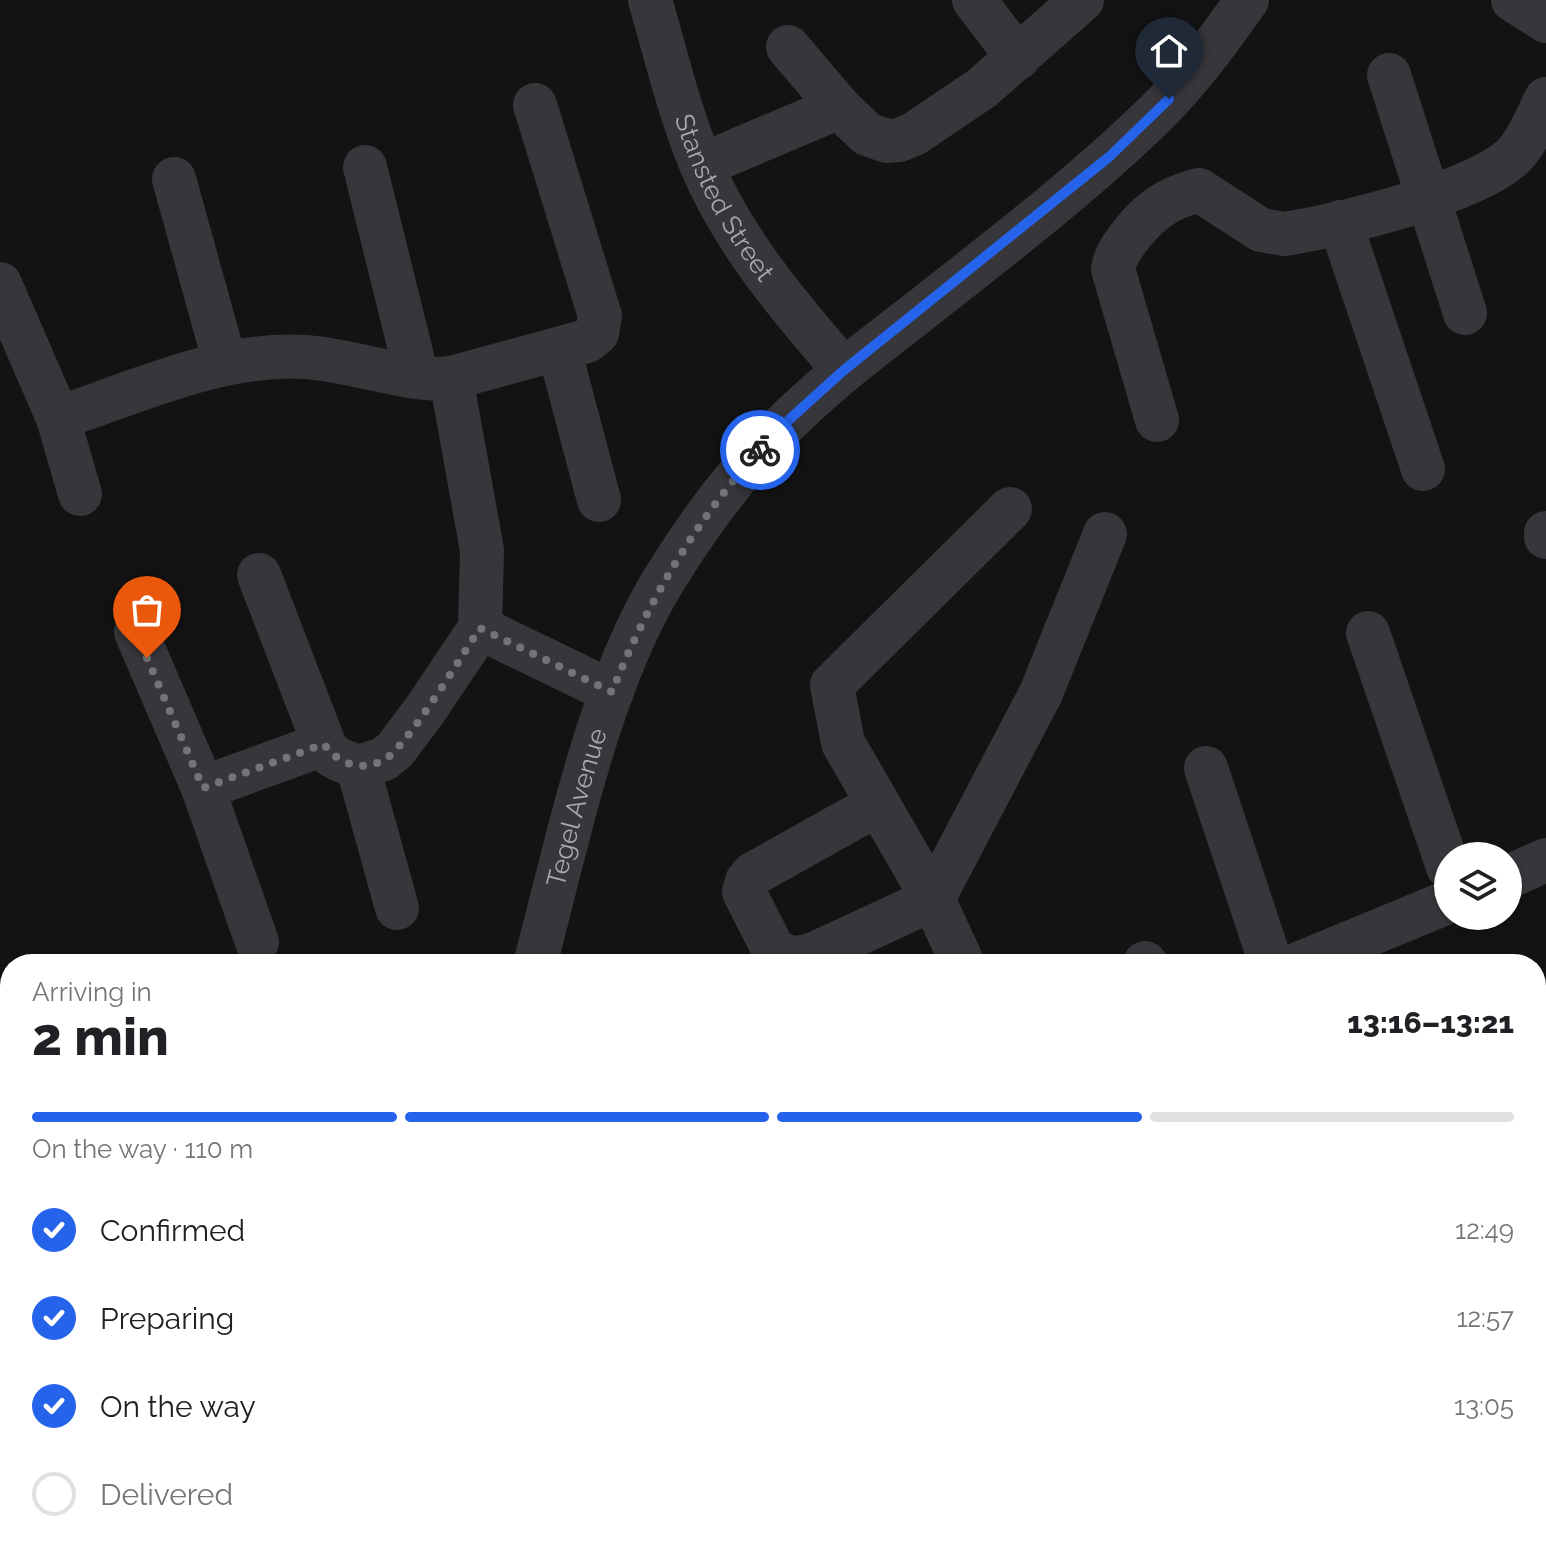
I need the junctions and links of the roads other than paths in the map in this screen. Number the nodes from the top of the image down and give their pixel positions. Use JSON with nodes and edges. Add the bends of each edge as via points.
{"nodes":[{"id":1,"x":650,"y":0,"type":"edge"},
{"id":2,"x":974,"y":0,"type":"edge"},
{"id":3,"x":1082,"y":0,"type":"edge"},
{"id":4,"x":1247,"y":0,"type":"edge"},
{"id":5,"x":1513,"y":0,"type":"edge"},
{"id":6,"x":1546,"y":21,"type":"edge"},
{"id":7,"x":788,"y":47,"type":"dead end"},
{"id":8,"x":1018,"y":58,"type":"junction"},
{"id":9,"x":1389,"y":75,"type":"dead end"},
{"id":10,"x":1546,"y":99,"type":"edge"},
{"id":11,"x":535,"y":105,"type":"dead end"},
{"id":12,"x":839,"y":107,"type":"junction"},
{"id":13,"x":702,"y":165,"type":"junction"},
{"id":14,"x":365,"y":167,"type":"dead end"},
{"id":15,"x":174,"y":179,"type":"dead end"},
{"id":16,"x":1427,"y":199,"type":"junction"},
{"id":17,"x":1340,"y":222,"type":"junction"},
{"id":18,"x":0,"y":284,"type":"edge"},
{"id":19,"x":1465,"y":313,"type":"dead end"},
{"id":20,"x":559,"y":349,"type":"junction"},
{"id":21,"x":225,"y":363,"type":"junction"},
{"id":22,"x":844,"y":370,"type":"junction"},
{"id":23,"x":434,"y":377,"type":"junction"},
{"id":24,"x":58,"y":418,"type":"junction"},
{"id":25,"x":1157,"y":420,"type":"dead end"},
{"id":26,"x":1423,"y":469,"type":"dead end"},
{"id":27,"x":80,"y":494,"type":"dead end"},
{"id":28,"x":599,"y":500,"type":"dead end"},
{"id":29,"x":1010,"y":509,"type":"dead end"},
{"id":30,"x":1105,"y":534,"type":"dead end"},
{"id":31,"x":259,"y":575,"type":"dead end"},
{"id":32,"x":480,"y":628,"type":"junction"},
{"id":33,"x":136,"y":632,"type":"dead end"},
{"id":34,"x":1368,"y":633,"type":"dead end"},
{"id":35,"x":612,"y":692,"type":"junction"},
{"id":36,"x":341,"y":755,"type":"junction"},
{"id":37,"x":1206,"y":768,"type":"dead end"},
{"id":38,"x":203,"y":788,"type":"junction"},
{"id":39,"x":878,"y":804,"type":"junction"},
{"id":40,"x":1439,"y":842,"type":"edge"},
{"id":41,"x":1546,"y":860,"type":"edge"},
{"id":42,"x":1522,"y":871,"type":"edge"},
{"id":43,"x":933,"y":899,"type":"junction"},
{"id":44,"x":397,"y":908,"type":"dead end"},
{"id":45,"x":1434,"y":908,"type":"edge"},
{"id":46,"x":257,"y":942,"type":"dead end"},
{"id":47,"x":538,"y":954,"type":"edge"},
{"id":48,"x":784,"y":954,"type":"edge"},
{"id":49,"x":814,"y":954,"type":"edge"},
{"id":50,"x":958,"y":954,"type":"edge"},
{"id":51,"x":1268,"y":954,"type":"edge"},
{"id":52,"x":1334,"y":954,"type":"edge"}],
"edges":[{"from":1,"to":13,"type":"street","name":"Stansted Street"},
{"from":2,"to":8,"type":"street"},
{"from":3,"to":8,"type":"street"},
{"from":4,"to":22,"type":"street","name":"Tegel Avenue","via":[[1157,113]]},
{"from":5,"to":6,"type":"street"},
{"from":7,"to":12,"type":"street"},
{"from":8,"to":12,"type":"street","via":[[982,88],[899,140],[867,134]]},
{"from":9,"to":16,"type":"street"},
{"from":10,"to":16,"type":"street","via":[[1518,152],[1507,162]]},
{"from":11,"to":20,"type":"street","via":[[600,316],[600,327],[591,338]]},
{"from":12,"to":13,"type":"street"},
{"from":13,"to":22,"type":"street","name":"Stansted Street","via":[[741,240]]},
{"from":14,"to":23,"type":"street"},
{"from":15,"to":21,"type":"street"},
{"from":16,"to":17,"type":"street"},
{"from":16,"to":19,"type":"street"},
{"from":17,"to":25,"type":"street","via":[[1272,233],[1199,190],[1162,204],[1141,221],[1115,257],[1113,269]]},
{"from":17,"to":26,"type":"street"},
{"from":18,"to":24,"type":"street"},
{"from":20,"to":23,"type":"street"},
{"from":20,"to":28,"type":"street"},
{"from":21,"to":23,"type":"street","via":[[303,357]]},
{"from":21,"to":24,"type":"street"},
{"from":22,"to":35,"type":"street","name":"Tegel Avenue","via":[[729,486],[671,568]]},
{"from":23,"to":32,"type":"street","via":[[482,550]]},
{"from":24,"to":27,"type":"street"},
{"from":29,"to":39,"type":"street","via":[[832,685],[843,743]]},
{"from":30,"to":43,"type":"street","via":[[1041,693]]},
{"from":31,"to":36,"type":"street"},
{"from":32,"to":35,"type":"street"},
{"from":32,"to":36,"type":"street","via":[[395,750],[384,759]]},
{"from":33,"to":38,"type":"street"},
{"from":34,"to":40,"type":"street"},
{"from":35,"to":47,"type":"street","name":"Tegel Avenue"},
{"from":36,"to":38,"type":"street"},
{"from":36,"to":44,"type":"street"},
{"from":37,"to":51,"type":"street"},
{"from":38,"to":46,"type":"street"},
{"from":39,"to":43,"type":"street"},
{"from":39,"to":48,"type":"street","via":[[747,881],[744,892],[773,949]]},
{"from":41,"to":42,"type":"street"},
{"from":43,"to":49,"type":"street"},
{"from":43,"to":50,"type":"street"},
{"from":45,"to":52,"type":"street"}]}
